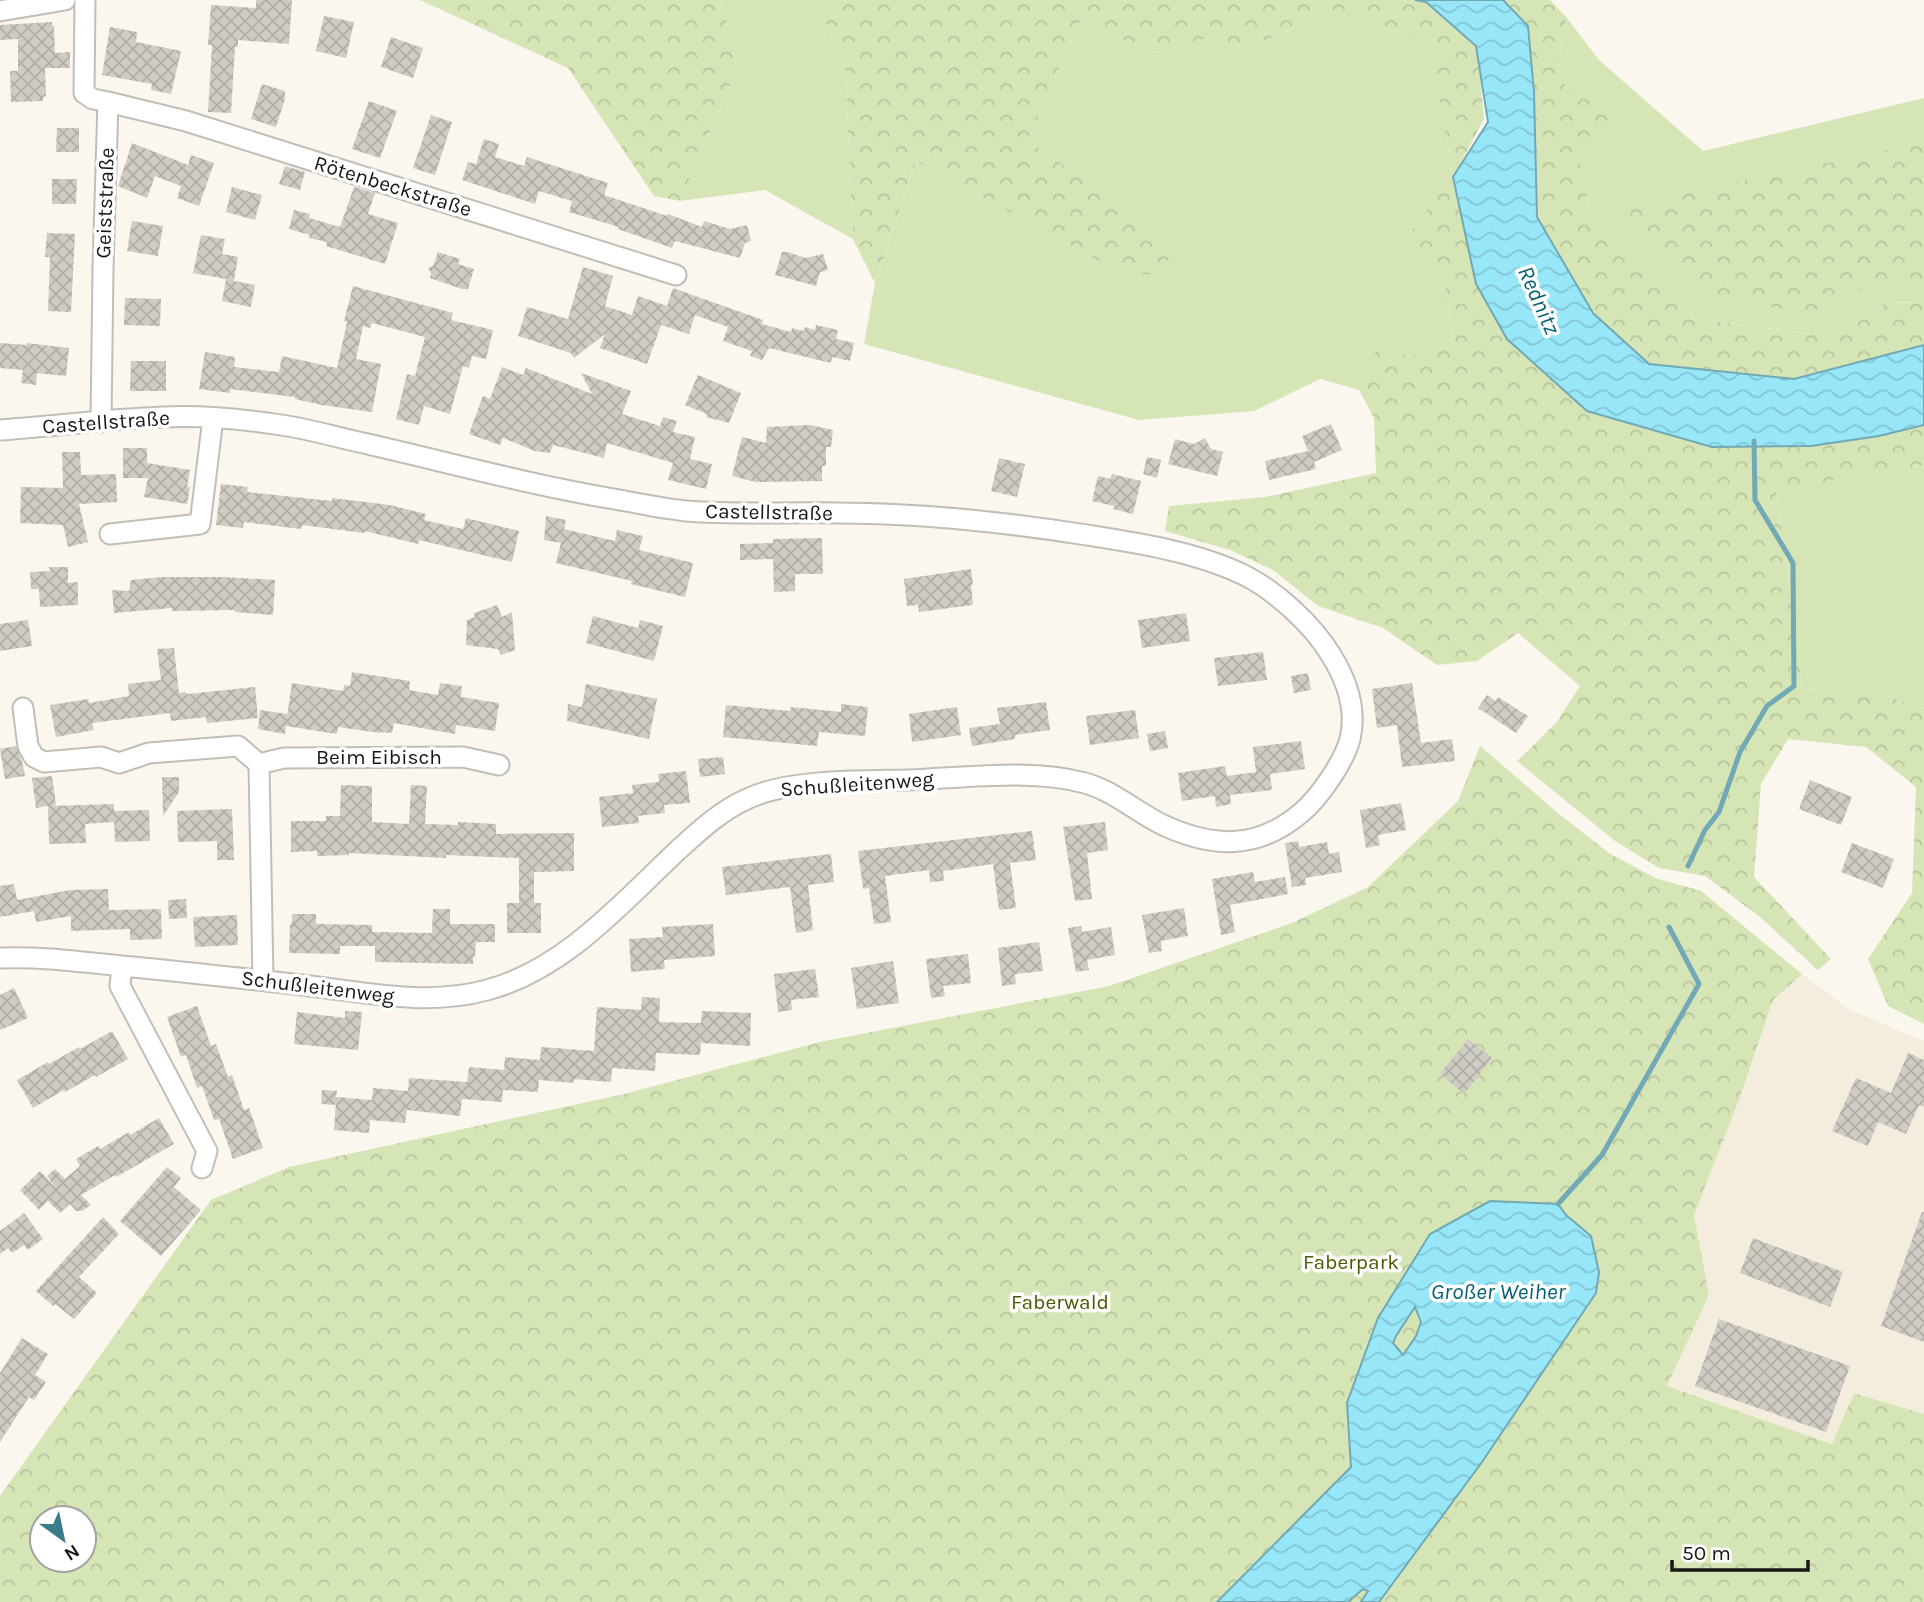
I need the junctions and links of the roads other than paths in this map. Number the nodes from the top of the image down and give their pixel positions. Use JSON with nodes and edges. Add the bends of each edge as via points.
{"nodes":[{"id":1,"x":65,"y":0,"type":"edge"},
{"id":2,"x":85,"y":0,"type":"edge"},
{"id":3,"x":0,"y":11,"type":"edge"},
{"id":4,"x":108,"y":102,"type":"junction"},
{"id":5,"x":676,"y":275,"type":"dead end"},
{"id":6,"x":213,"y":418,"type":"junction"},
{"id":7,"x":101,"y":422,"type":"junction"},
{"id":8,"x":0,"y":430,"type":"edge"},
{"id":9,"x":110,"y":534,"type":"dead end"},
{"id":10,"x":1311,"y":626,"type":"joint"},
{"id":11,"x":23,"y":708,"type":"dead end"},
{"id":12,"x":260,"y":764,"type":"junction"},
{"id":13,"x":499,"y":765,"type":"dead end"},
{"id":14,"x":0,"y":958,"type":"edge"},
{"id":15,"x":122,"y":966,"type":"junction"},
{"id":16,"x":263,"y":981,"type":"junction"},
{"id":17,"x":202,"y":1168,"type":"dead end"}],
"edges":[{"from":1,"to":3,"type":"street"},
{"from":2,"to":4,"type":"street","via":[[84,93]]},
{"from":4,"to":5,"type":"street","name":"Rötenbeckstraße","via":[[186,121]]},
{"from":4,"to":7,"type":"street","name":"Geiststraße"},
{"from":6,"to":7,"type":"street","name":"Castellstraße","via":[[165,416]]},
{"from":6,"to":9,"type":"street","via":[[200,524]]},
{"from":6,"to":10,"type":"street","name":"Castellstraße","via":[[285,425],[567,491],[683,511],[913,514],[1138,543],[1248,577]]},
{"from":7,"to":8,"type":"street","name":"Castellstraße"},
{"from":10,"to":16,"type":"street","name":"Schußleitenweg","via":[[1348,688],[1350,738],[1309,806],[1282,827],[1255,838],[1231,843],[1206,841],[1162,824],[1090,784],[1042,775],[770,789],[740,801],[704,826],[552,963],[497,988],[464,996],[413,998]]},
{"from":11,"to":12,"type":"street","via":[[28,746],[34,757],[44,762],[101,757],[119,763],[149,753],[238,746]]},
{"from":12,"to":13,"type":"street","name":"Beim Eibisch","via":[[284,758],[463,757]]},
{"from":12,"to":16,"type":"street"},
{"from":14,"to":15,"type":"street","name":"Schußleitenweg"},
{"from":15,"to":16,"type":"street","name":"Schußleitenweg"},
{"from":15,"to":17,"type":"street","via":[[120,986],[207,1151]]}]}
